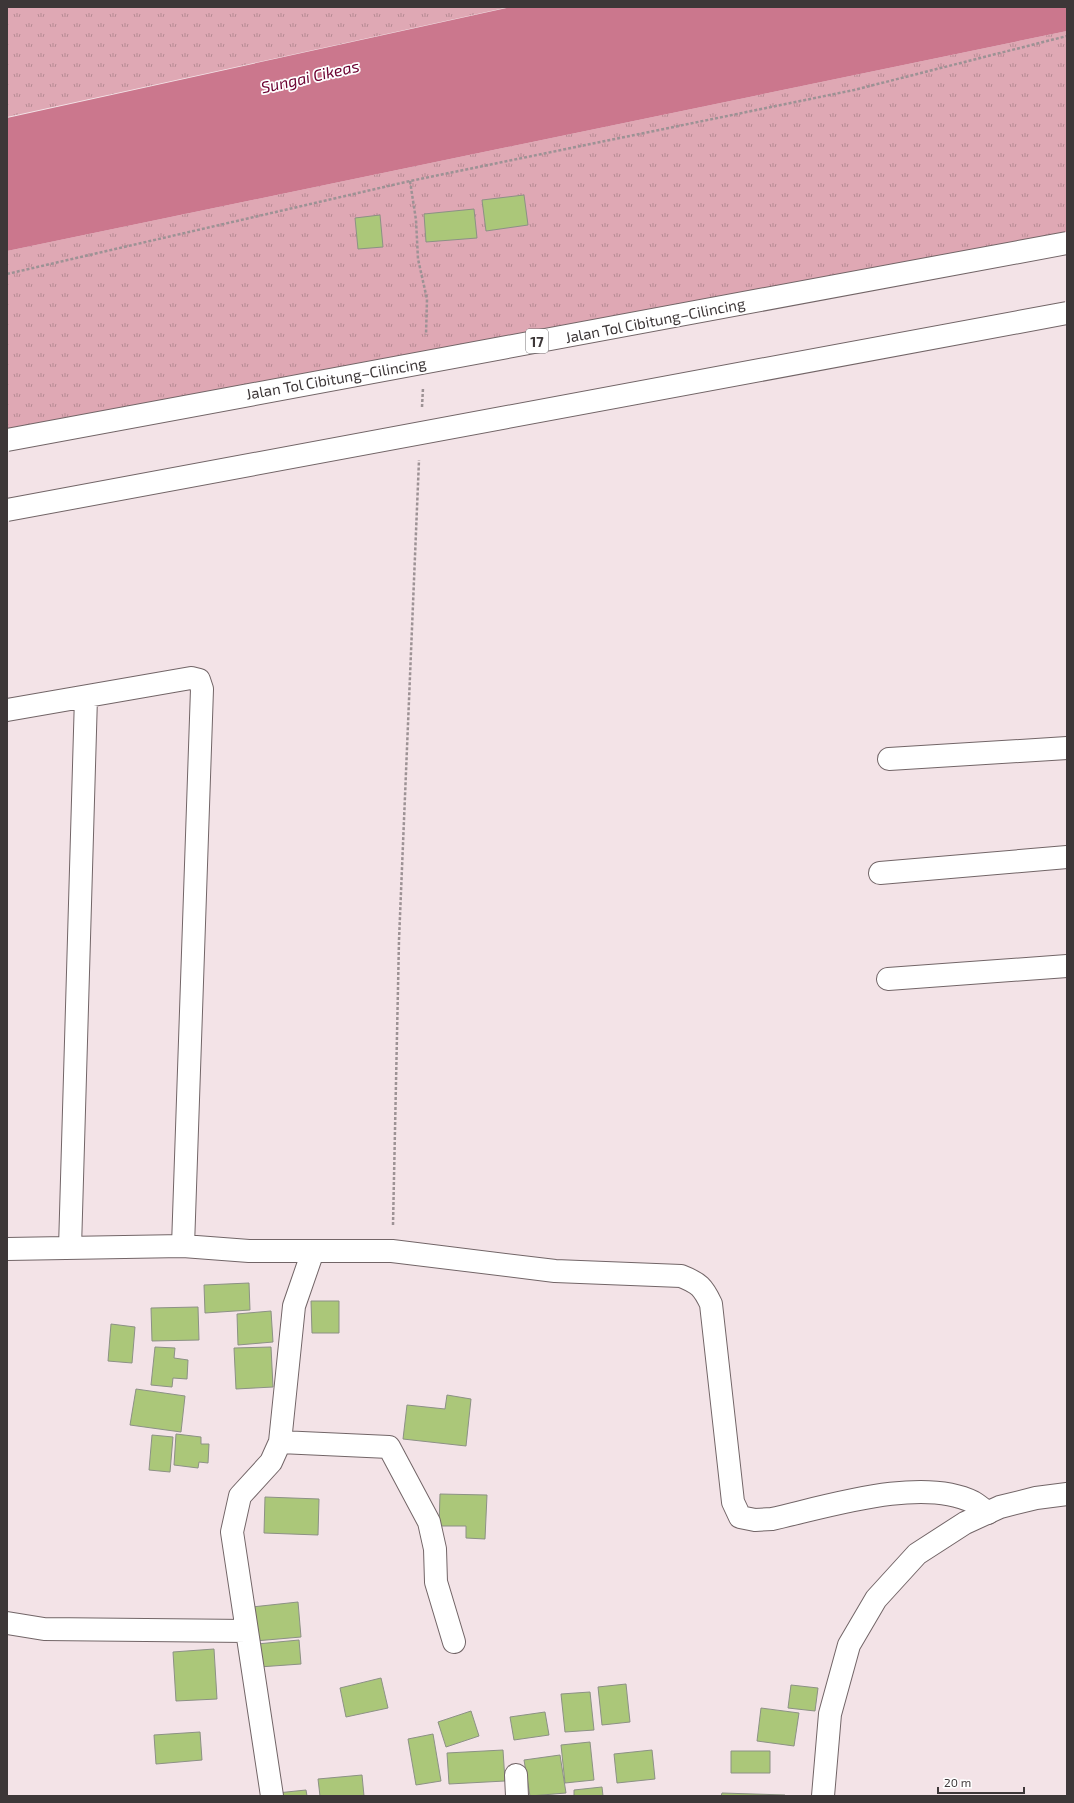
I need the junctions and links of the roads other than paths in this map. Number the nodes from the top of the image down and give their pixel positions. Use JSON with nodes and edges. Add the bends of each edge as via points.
{"nodes":[{"id":1,"x":1067,"y":243,"type":"edge"},
{"id":2,"x":1067,"y":313,"type":"edge"},
{"id":3,"x":7,"y":440,"type":"edge"},
{"id":4,"x":7,"y":510,"type":"edge"},
{"id":5,"x":86,"y":697,"type":"junction"},
{"id":6,"x":7,"y":710,"type":"edge"},
{"id":7,"x":1067,"y":748,"type":"edge"},
{"id":8,"x":889,"y":759,"type":"dead end"},
{"id":9,"x":1067,"y":857,"type":"edge"},
{"id":10,"x":880,"y":873,"type":"dead end"},
{"id":11,"x":1067,"y":966,"type":"edge"},
{"id":12,"x":888,"y":979,"type":"dead end"},
{"id":13,"x":184,"y":1246,"type":"junction"},
{"id":14,"x":70,"y":1248,"type":"junction"},
{"id":15,"x":7,"y":1249,"type":"edge"},
{"id":16,"x":313,"y":1251,"type":"junction"},
{"id":17,"x":280,"y":1442,"type":"junction"},
{"id":18,"x":1067,"y":1494,"type":"edge"},
{"id":19,"x":988,"y":1513,"type":"junction"},
{"id":20,"x":7,"y":1623,"type":"edge"},
{"id":21,"x":247,"y":1631,"type":"junction"},
{"id":22,"x":454,"y":1642,"type":"dead end"},
{"id":23,"x":516,"y":1775,"type":"dead end"},
{"id":24,"x":271,"y":1790,"type":"edge"},
{"id":25,"x":517,"y":1796,"type":"edge"},
{"id":26,"x":823,"y":1796,"type":"edge"}],
"edges":[{"from":1,"to":3,"type":"main road","name":"Jalan Tol Cibitung–Cilincing","number":"17","bridge":true},
{"from":2,"to":4,"type":"main road","bridge":true},
{"from":5,"to":6,"type":"main road"},
{"from":5,"to":13,"type":"main road","via":[[191,678],[199,680],[202,690]]},
{"from":5,"to":14,"type":"main road"},
{"from":7,"to":8,"type":"main road"},
{"from":9,"to":10,"type":"main road"},
{"from":11,"to":12,"type":"main road"},
{"from":13,"to":14,"type":"main road"},
{"from":13,"to":16,"type":"main road","via":[[249,1251]]},
{"from":14,"to":15,"type":"main road"},
{"from":16,"to":17,"type":"main road","via":[[294,1306]]},
{"from":16,"to":19,"type":"main road","via":[[392,1251],[555,1271],[681,1276],[694,1281],[704,1289],[711,1304],[733,1502],[740,1517],[755,1520],[772,1519],[878,1495],[929,1492],[956,1496],[973,1502]]},
{"from":17,"to":21,"type":"main road","via":[[271,1462],[240,1496],[235,1514],[232,1532]]},
{"from":17,"to":22,"type":"main road","via":[[388,1447],[429,1522],[435,1549],[436,1582]]},
{"from":18,"to":19,"type":"main road","via":[[1036,1498],[1000,1507]]},
{"from":19,"to":26,"type":"main road","via":[[965,1523],[917,1554],[876,1599],[849,1645],[830,1714]]},
{"from":20,"to":21,"type":"main road","via":[[44,1629]]},
{"from":21,"to":24,"type":"main road"},
{"from":23,"to":25,"type":"main road"}]}
